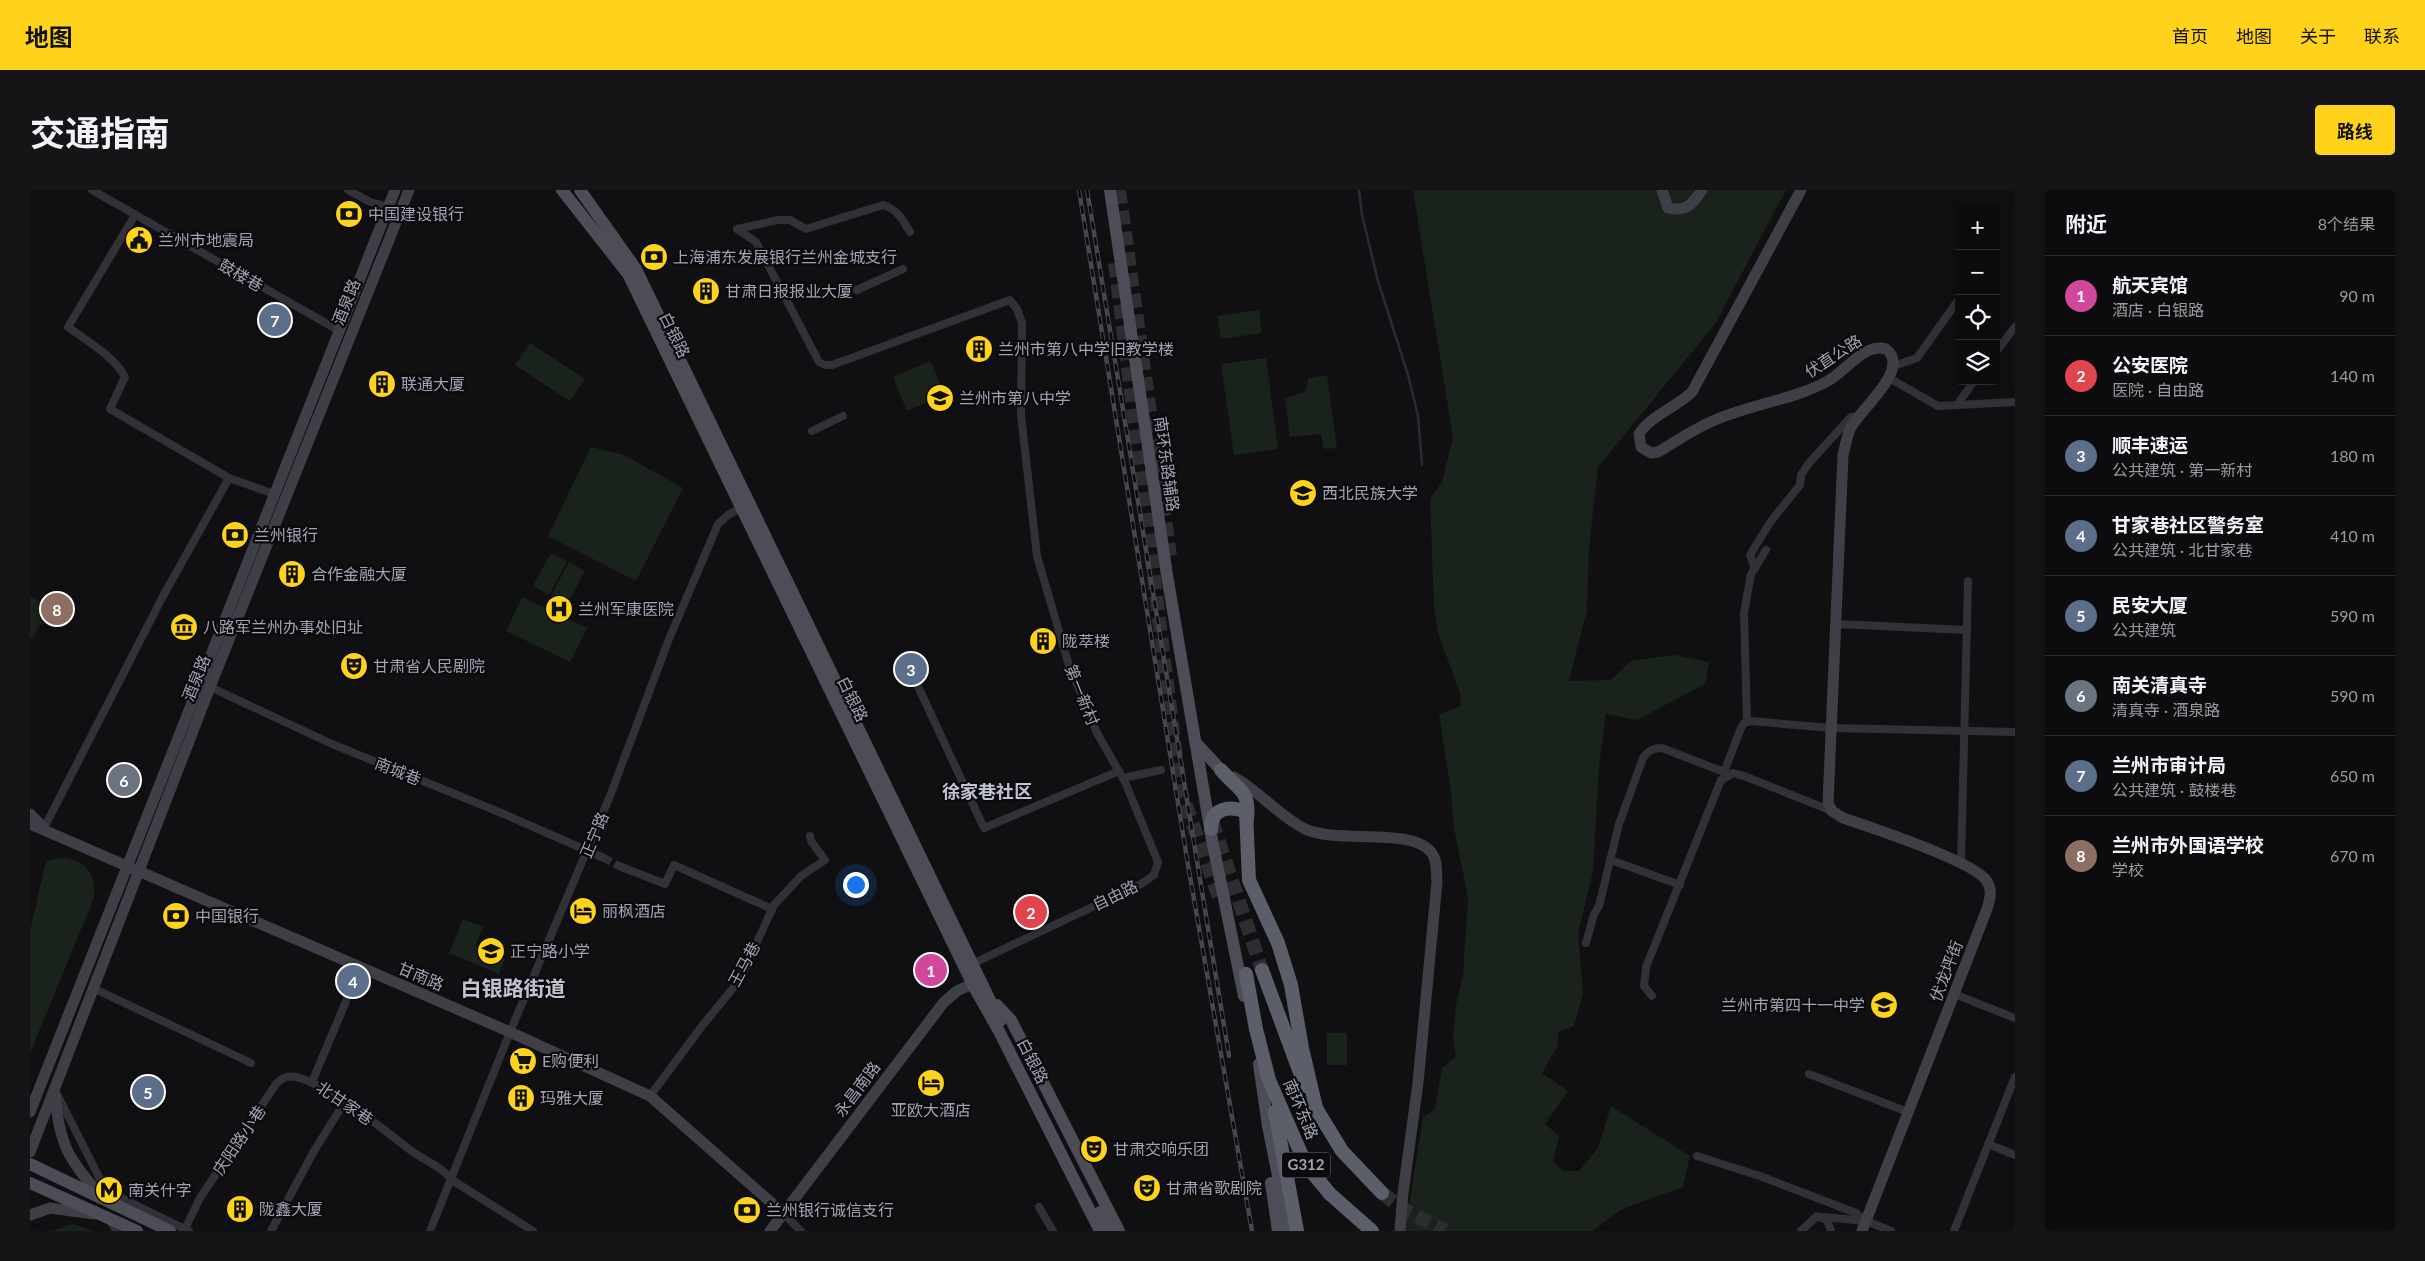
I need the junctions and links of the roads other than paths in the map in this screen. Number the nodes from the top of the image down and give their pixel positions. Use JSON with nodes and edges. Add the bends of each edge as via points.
{"nodes":[{"id":1,"x":92,"y":190,"type":"edge"},
{"id":2,"x":348,"y":190,"type":"edge"},
{"id":3,"x":395,"y":190,"type":"edge"},
{"id":4,"x":409,"y":190,"type":"edge"},
{"id":5,"x":562,"y":190,"type":"edge"},
{"id":6,"x":580,"y":190,"type":"edge"},
{"id":7,"x":1110,"y":190,"type":"edge"},
{"id":8,"x":1662,"y":190,"type":"edge"},
{"id":9,"x":1702,"y":190,"type":"edge"},
{"id":10,"x":1801,"y":190,"type":"edge"},
{"id":11,"x":388,"y":206,"type":"junction"},
{"id":12,"x":401,"y":210,"type":"junction"},
{"id":13,"x":135,"y":215,"type":"junction"},
{"id":14,"x":910,"y":232,"type":"dead end"},
{"id":15,"x":903,"y":269,"type":"dead end"},
{"id":16,"x":857,"y":290,"type":"dead end"},
{"id":17,"x":1955,"y":305,"type":"edge"},
{"id":18,"x":2015,"y":327,"type":"edge"},
{"id":19,"x":338,"y":330,"type":"junction"},
{"id":20,"x":2000,"y":347,"type":"edge"},
{"id":21,"x":1894,"y":366,"type":"junction"},
{"id":22,"x":1889,"y":378,"type":"junction"},
{"id":23,"x":1971,"y":385,"type":"edge"},
{"id":24,"x":2015,"y":402,"type":"edge"},
{"id":25,"x":1956,"y":405,"type":"junction"},
{"id":26,"x":843,"y":416,"type":"dead end"},
{"id":27,"x":1859,"y":416,"type":"junction"},
{"id":28,"x":812,"y":431,"type":"dead end"},
{"id":29,"x":229,"y":478,"type":"junction"},
{"id":30,"x":274,"y":494,"type":"junction"},
{"id":31,"x":747,"y":505,"type":"junction"},
{"id":32,"x":1766,"y":550,"type":"dead end"},
{"id":33,"x":1754,"y":569,"type":"junction"},
{"id":34,"x":1968,"y":580,"type":"dead end"},
{"id":35,"x":1836,"y":624,"type":"junction"},
{"id":36,"x":1967,"y":630,"type":"junction"},
{"id":37,"x":904,"y":680,"type":"dead end"},
{"id":38,"x":210,"y":687,"type":"junction"},
{"id":39,"x":1747,"y":722,"type":"junction"},
{"id":40,"x":1831,"y":728,"type":"junction"},
{"id":41,"x":1964,"y":731,"type":"junction"},
{"id":42,"x":2015,"y":732,"type":"edge"},
{"id":43,"x":1196,"y":743,"type":"junction"},
{"id":44,"x":1161,"y":770,"type":"dead end"},
{"id":45,"x":1221,"y":770,"type":"junction"},
{"id":46,"x":1119,"y":771,"type":"junction"},
{"id":47,"x":1726,"y":774,"type":"junction"},
{"id":48,"x":1123,"y":778,"type":"junction"},
{"id":49,"x":1832,"y":811,"type":"junction"},
{"id":50,"x":30,"y":814,"type":"edge"},
{"id":51,"x":1247,"y":819,"type":"junction"},
{"id":52,"x":30,"y":824,"type":"edge"},
{"id":53,"x":44,"y":828,"type":"junction"},
{"id":54,"x":1210,"y":829,"type":"junction"},
{"id":55,"x":810,"y":836,"type":"dead end"},
{"id":56,"x":587,"y":850,"type":"junction"},
{"id":57,"x":604,"y":858,"type":"tunnel mouth"},
{"id":58,"x":1611,"y":860,"type":"junction"},
{"id":59,"x":1961,"y":863,"type":"junction"},
{"id":60,"x":619,"y":866,"type":"tunnel mouth"},
{"id":61,"x":133,"y":868,"type":"junction"},
{"id":62,"x":1680,"y":886,"type":"junction"},
{"id":63,"x":772,"y":909,"type":"junction"},
{"id":64,"x":1586,"y":943,"type":"dead end"},
{"id":65,"x":974,"y":963,"type":"junction"},
{"id":66,"x":360,"y":968,"type":"junction"},
{"id":67,"x":1262,"y":970,"type":"tunnel mouth"},
{"id":68,"x":1246,"y":974,"type":"tunnel mouth"},
{"id":69,"x":977,"y":982,"type":"junction"},
{"id":70,"x":95,"y":989,"type":"junction"},
{"id":71,"x":1954,"y":994,"type":"junction"},
{"id":72,"x":1652,"y":996,"type":"dead end"},
{"id":73,"x":986,"y":1000,"type":"junction"},
{"id":74,"x":2015,"y":1018,"type":"edge"},
{"id":75,"x":510,"y":1032,"type":"junction"},
{"id":76,"x":1002,"y":1032,"type":"junction"},
{"id":77,"x":251,"y":1063,"type":"dead end"},
{"id":78,"x":1809,"y":1074,"type":"dead end"},
{"id":79,"x":2015,"y":1077,"type":"edge"},
{"id":80,"x":1269,"y":1080,"type":"junction"},
{"id":81,"x":42,"y":1082,"type":"junction"},
{"id":82,"x":312,"y":1082,"type":"junction"},
{"id":83,"x":55,"y":1090,"type":"junction"},
{"id":84,"x":30,"y":1096,"type":"edge"},
{"id":85,"x":650,"y":1096,"type":"junction"},
{"id":86,"x":344,"y":1103,"type":"junction"},
{"id":87,"x":30,"y":1112,"type":"edge"},
{"id":88,"x":1317,"y":1112,"type":"junction"},
{"id":89,"x":1908,"y":1112,"type":"junction"},
{"id":90,"x":1268,"y":1126,"type":"junction"},
{"id":91,"x":1988,"y":1144,"type":"junction"},
{"id":92,"x":30,"y":1152,"type":"edge"},
{"id":93,"x":2015,"y":1155,"type":"edge"},
{"id":94,"x":1697,"y":1156,"type":"dead end"},
{"id":95,"x":30,"y":1164,"type":"edge"},
{"id":96,"x":452,"y":1180,"type":"junction"},
{"id":97,"x":30,"y":1183,"type":"edge"},
{"id":98,"x":1382,"y":1193,"type":"tunnel mouth"},
{"id":99,"x":105,"y":1195,"type":"junction"},
{"id":100,"x":1039,"y":1206,"type":"dead end"},
{"id":101,"x":783,"y":1213,"type":"junction"},
{"id":102,"x":30,"y":1215,"type":"edge"},
{"id":103,"x":106,"y":1216,"type":"junction"},
{"id":104,"x":1824,"y":1218,"type":"junction"},
{"id":105,"x":1864,"y":1226,"type":"edge"},
{"id":106,"x":186,"y":1230,"type":"edge"},
{"id":107,"x":117,"y":1231,"type":"edge"},
{"id":108,"x":137,"y":1231,"type":"edge"},
{"id":109,"x":170,"y":1231,"type":"edge"},
{"id":110,"x":271,"y":1231,"type":"edge"},
{"id":111,"x":430,"y":1231,"type":"edge"},
{"id":112,"x":533,"y":1231,"type":"edge"},
{"id":113,"x":770,"y":1231,"type":"edge"},
{"id":114,"x":801,"y":1231,"type":"edge"},
{"id":115,"x":1053,"y":1231,"type":"edge"},
{"id":116,"x":1091,"y":1231,"type":"edge"},
{"id":117,"x":1100,"y":1231,"type":"edge"},
{"id":118,"x":1110,"y":1231,"type":"edge"},
{"id":119,"x":1119,"y":1231,"type":"edge"},
{"id":120,"x":1278,"y":1231,"type":"edge"},
{"id":121,"x":1289,"y":1231,"type":"edge"},
{"id":122,"x":1297,"y":1231,"type":"edge"},
{"id":123,"x":1372,"y":1231,"type":"edge"},
{"id":124,"x":1400,"y":1231,"type":"edge"},
{"id":125,"x":1801,"y":1231,"type":"edge"},
{"id":126,"x":1831,"y":1231,"type":"edge"},
{"id":127,"x":1891,"y":1231,"type":"edge"},
{"id":128,"x":1954,"y":1231,"type":"edge"}],
"edges":[{"from":1,"to":13,"type":"street","name":"鼓楼巷"},
{"from":2,"to":11,"type":"street","via":[[370,202]]},
{"from":3,"to":11,"type":"main road","name":"酒泉路"},
{"from":4,"to":12,"type":"main road","name":"酒泉路"},
{"from":5,"to":31,"type":"main road","name":"白银路","via":[[628,274]]},
{"from":6,"to":31,"type":"main road","name":"白银路","via":[[636,269]]},
{"from":7,"to":43,"type":"main road","name":"南环东路辅路","via":[[1167,574]]},
{"from":8,"to":9,"type":"main road","via":[[1668,208],[1680,211],[1690,206]]},
{"from":10,"to":21,"type":"main road","name":"伏直公路","via":[[1692,392],[1678,405],[1646,423],[1639,434],[1641,447],[1652,453],[1658,452],[1714,420],[1807,391],[1830,380],[1876,347],[1890,352]]},
{"from":11,"to":12,"type":"street"},
{"from":11,"to":19,"type":"main road","name":"酒泉路"},
{"from":12,"to":38,"type":"main road","name":"酒泉路"},
{"from":13,"to":19,"type":"street","name":"鼓楼巷"},
{"from":13,"to":29,"type":"street","via":[[68,327],[121,369],[125,377],[110,408]]},
{"from":14,"to":46,"type":"street","name":"第一新村","via":[[902,219],[883,205],[806,230],[790,220],[737,229],[756,242],[819,362],[824,365],[832,365],[1010,300],[1017,309],[1022,324],[1021,415],[1037,556],[1068,662],[1097,733]]},
{"from":15,"to":16,"type":"street"},
{"from":17,"to":21,"type":"street","via":[[1917,358]]},
{"from":18,"to":20,"type":"street"},
{"from":19,"to":30,"type":"main road","name":"酒泉路"},
{"from":21,"to":22,"type":"main road"},
{"from":22,"to":25,"type":"street","via":[[1938,406]]},
{"from":22,"to":27,"type":"main road"},
{"from":23,"to":25,"type":"street"},
{"from":24,"to":25,"type":"street"},
{"from":26,"to":28,"type":"street"},
{"from":27,"to":33,"type":"street","via":[[1851,416],[1805,469],[1800,485],[1771,521],[1750,555]]},
{"from":27,"to":35,"type":"main road","via":[[1850,428],[1843,455]]},
{"from":29,"to":30,"type":"street"},
{"from":29,"to":53,"type":"street","via":[[162,598]]},
{"from":30,"to":61,"type":"main road","name":"酒泉路"},
{"from":31,"to":56,"type":"street","name":"正宁路","via":[[718,524]]},
{"from":31,"to":65,"type":"main road","name":"白银路"},
{"from":31,"to":69,"type":"main road","name":"白银路"},
{"from":32,"to":33,"type":"street"},
{"from":33,"to":39,"type":"street","via":[[1744,613]]},
{"from":34,"to":36,"type":"street"},
{"from":35,"to":36,"type":"street"},
{"from":35,"to":40,"type":"main road"},
{"from":36,"to":41,"type":"street"},
{"from":37,"to":46,"type":"street","via":[[915,680],[984,828]]},
{"from":38,"to":56,"type":"street","name":"南城巷","via":[[332,744]]},
{"from":38,"to":61,"type":"main road","name":"酒泉路"},
{"from":39,"to":40,"type":"street"},
{"from":39,"to":47,"type":"street","via":[[1741,728]]},
{"from":40,"to":41,"type":"street"},
{"from":40,"to":49,"type":"main road","via":[[1828,803]]},
{"from":41,"to":42,"type":"street"},
{"from":41,"to":59,"type":"street"},
{"from":43,"to":45,"type":"main road"},
{"from":43,"to":54,"type":"main road","name":"南环东路辅路"},
{"from":44,"to":48,"type":"street"},
{"from":45,"to":51,"type":"highway","via":[[1247,796]]},
{"from":45,"to":124,"type":"main road","via":[[1237,778],[1305,828],[1340,836],[1383,836],[1414,842],[1431,852],[1436,863],[1437,882],[1420,1064],[1402,1193]]},
{"from":46,"to":48,"type":"street","name":"自由路"},
{"from":47,"to":49,"type":"street","via":[[1744,776]]},
{"from":47,"to":58,"type":"street","via":[[1662,748],[1648,752],[1619,824]]},
{"from":47,"to":62,"type":"street"},
{"from":48,"to":65,"type":"street","name":"自由路","via":[[1156,855],[1158,862],[1154,874],[1141,884]]},
{"from":49,"to":59,"type":"main road","name":"伏龙坪街"},
{"from":50,"to":53,"type":"main road","name":"甘南路"},
{"from":51,"to":54,"type":"highway","via":[[1246,812],[1225,808],[1215,813]]},
{"from":51,"to":88,"type":"highway","via":[[1249,880],[1278,943],[1291,985]]},
{"from":52,"to":53,"type":"main road","name":"甘南路"},
{"from":53,"to":61,"type":"main road","name":"甘南路"},
{"from":54,"to":90,"type":"main road","name":"南环东路辅路","via":[[1261,1073]]},
{"from":55,"to":63,"type":"street","name":"王马巷","via":[[825,860],[801,876]]},
{"from":56,"to":57,"type":"street","name":"南城巷"},
{"from":56,"to":75,"type":"street","name":"正宁路"},
{"from":58,"to":62,"type":"street"},
{"from":58,"to":64,"type":"street"},
{"from":59,"to":71,"type":"main road","name":"伏龙坪街","via":[[1986,880],[1990,899]]},
{"from":60,"to":63,"type":"street","via":[[665,884],[674,865]]},
{"from":61,"to":66,"type":"main road","name":"甘南路"},
{"from":61,"to":70,"type":"main road","name":"酒泉路"},
{"from":61,"to":81,"type":"main road","name":"酒泉路"},
{"from":62,"to":72,"type":"street","via":[[1646,967],[1644,986]]},
{"from":63,"to":85,"type":"street","name":"王马巷","via":[[739,981]]},
{"from":65,"to":69,"type":"main road","name":"白银路"},
{"from":66,"to":75,"type":"main road","name":"甘南路"},
{"from":66,"to":82,"type":"street","name":"北甘家巷"},
{"from":67,"to":88,"type":"highway","name":"南环东路","number":"G312","via":[[1299,1074]]},
{"from":68,"to":80,"type":"highway","name":"南环东路","number":"G312"},
{"from":69,"to":73,"type":"main road","name":"白银路"},
{"from":69,"to":101,"type":"main road","name":"永昌南路","via":[[957,991],[944,1002]]},
{"from":70,"to":77,"type":"street"},
{"from":70,"to":83,"type":"main road","name":"酒泉路"},
{"from":71,"to":74,"type":"street"},
{"from":71,"to":89,"type":"main road","name":"伏龙坪街"},
{"from":73,"to":76,"type":"main road","name":"白银路"},
{"from":73,"to":116,"type":"main road","via":[[994,1032]]},
{"from":73,"to":119,"type":"main road","via":[[1011,1020]]},
{"from":75,"to":85,"type":"main road","name":"甘南路"},
{"from":75,"to":96,"type":"street","name":"正宁路"},
{"from":76,"to":117,"type":"main road","name":"白银路"},
{"from":76,"to":118,"type":"main road","name":"白银路"},
{"from":78,"to":89,"type":"street"},
{"from":79,"to":91,"type":"street"},
{"from":80,"to":122,"type":"highway"},
{"from":80,"to":123,"type":"highway","name":"南环东路","number":"G312","via":[[1306,1166],[1330,1194]]},
{"from":81,"to":84,"type":"main road"},
{"from":81,"to":87,"type":"main road","name":"酒泉路"},
{"from":82,"to":86,"type":"street","name":"北甘家巷"},
{"from":82,"to":106,"type":"street","name":"庆阳路小巷","via":[[294,1076],[284,1077],[276,1084],[200,1198]]},
{"from":83,"to":92,"type":"main road","name":"酒泉路"},
{"from":83,"to":99,"type":"street"},
{"from":83,"to":99,"type":"main road","via":[[60,1134],[65,1148],[91,1184]]},
{"from":85,"to":101,"type":"main road","name":"甘南路"},
{"from":86,"to":96,"type":"street","name":"北甘家巷","via":[[443,1169]]},
{"from":86,"to":110,"type":"street"},
{"from":88,"to":98,"type":"highway","name":"南环东路","number":"G312","via":[[1342,1151]]},
{"from":89,"to":105,"type":"main road","name":"伏龙坪街"},
{"from":90,"to":120,"type":"main road","via":[[1266,1135]]},
{"from":90,"to":121,"type":"main road"},
{"from":91,"to":93,"type":"street"},
{"from":91,"to":128,"type":"street"},
{"from":94,"to":105,"type":"street","via":[[1856,1213]]},
{"from":95,"to":99,"type":"main road"},
{"from":96,"to":111,"type":"street","name":"正宁路"},
{"from":96,"to":112,"type":"street"},
{"from":97,"to":103,"type":"main road"},
{"from":99,"to":106,"type":"street"},
{"from":99,"to":109,"type":"main road"},
{"from":100,"to":115,"type":"street"},
{"from":101,"to":113,"type":"main road","name":"永昌南路"},
{"from":101,"to":114,"type":"street"},
{"from":102,"to":103,"type":"main road","via":[[50,1208]]},
{"from":103,"to":107,"type":"street"},
{"from":103,"to":108,"type":"main road"},
{"from":104,"to":105,"type":"street"},
{"from":104,"to":125,"type":"street","via":[[1814,1218]]},
{"from":104,"to":126,"type":"street","via":[[1830,1223]]},
{"from":105,"to":127,"type":"street"}]}
